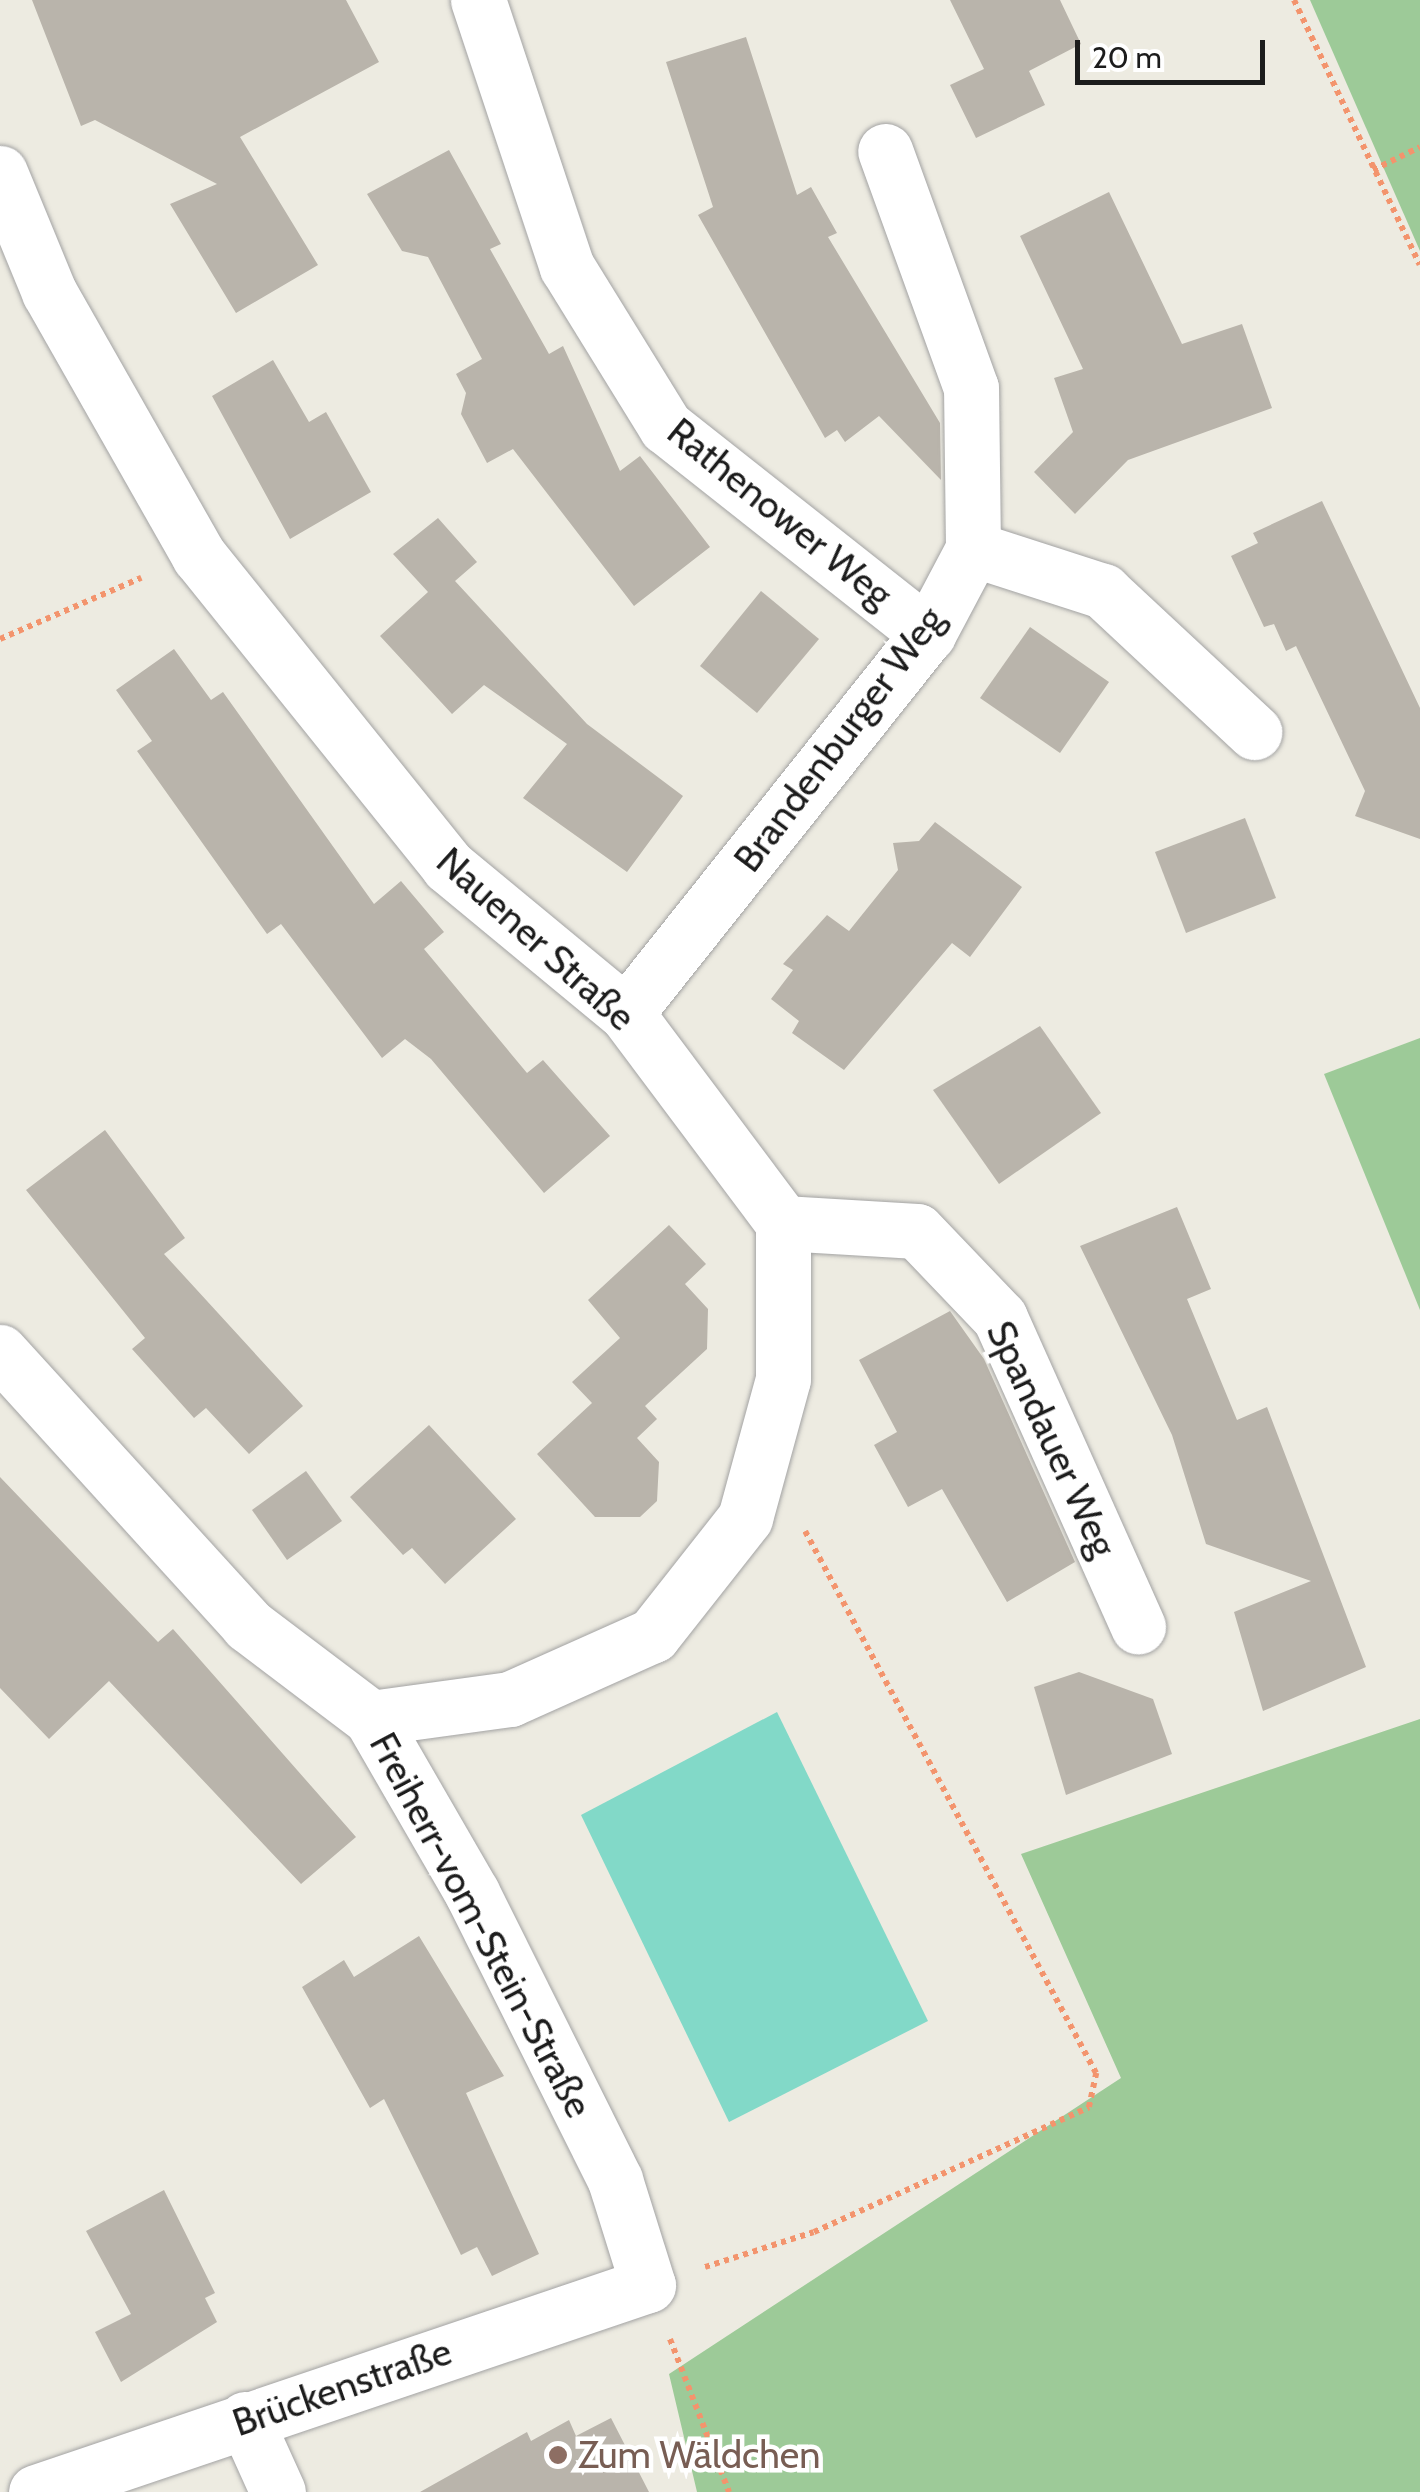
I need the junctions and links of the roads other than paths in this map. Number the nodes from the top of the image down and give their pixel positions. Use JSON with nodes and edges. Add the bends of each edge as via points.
{"nodes":[{"id":1,"x":478,"y":0,"type":"edge"},
{"id":2,"x":884,"y":150,"type":"dead end"},
{"id":3,"x":0,"y":173,"type":"edge"},
{"id":4,"x":973,"y":549,"type":"junction"},
{"id":5,"x":928,"y":634,"type":"junction"},
{"id":6,"x":1254,"y":732,"type":"dead end"},
{"id":7,"x":626,"y":1013,"type":"junction"},
{"id":8,"x":783,"y":1222,"type":"junction"},
{"id":9,"x":0,"y":1352,"type":"edge"},
{"id":10,"x":1138,"y":1627,"type":"dead end"},
{"id":11,"x":371,"y":1718,"type":"junction"},
{"id":12,"x":648,"y":2285,"type":"joint"},
{"id":13,"x":246,"y":2419,"type":"junction"},
{"id":14,"x":36,"y":2492,"type":"edge"},
{"id":15,"x":278,"y":2492,"type":"edge"}],
"edges":[{"from":1,"to":5,"type":"street","name":"Rathenower Weg","via":[[567,267],[666,427]]},
{"from":2,"to":4,"type":"street","name":"Brandenburger Weg","via":[[971,388]]},
{"from":3,"to":7,"type":"street","name":"Nauener Straße","via":[[49,292],[199,556],[448,866]]},
{"from":4,"to":5,"type":"street","name":"Brandenburger Weg"},
{"from":4,"to":6,"type":"street","via":[[1103,591]]},
{"from":5,"to":7,"type":"street","name":"Brandenburger Weg"},
{"from":7,"to":8,"type":"street","name":"Nauener Straße"},
{"from":8,"to":10,"type":"street","name":"Spandauer Weg","via":[[917,1230],[1000,1318]]},
{"from":8,"to":11,"type":"street","via":[[783,1379],[745,1518],[653,1634],[510,1699]]},
{"from":9,"to":11,"type":"street","name":"Freiherr-vom-Stein-Straße","via":[[248,1625]]},
{"from":11,"to":12,"type":"street","name":"Freiherr-vom-Stein-Straße","via":[[472,1893],[615,2180]]},
{"from":12,"to":13,"type":"street","name":"Brückenstraße"},
{"from":13,"to":14,"type":"street","name":"Brückenstraße"},
{"from":13,"to":15,"type":"street"}]}
